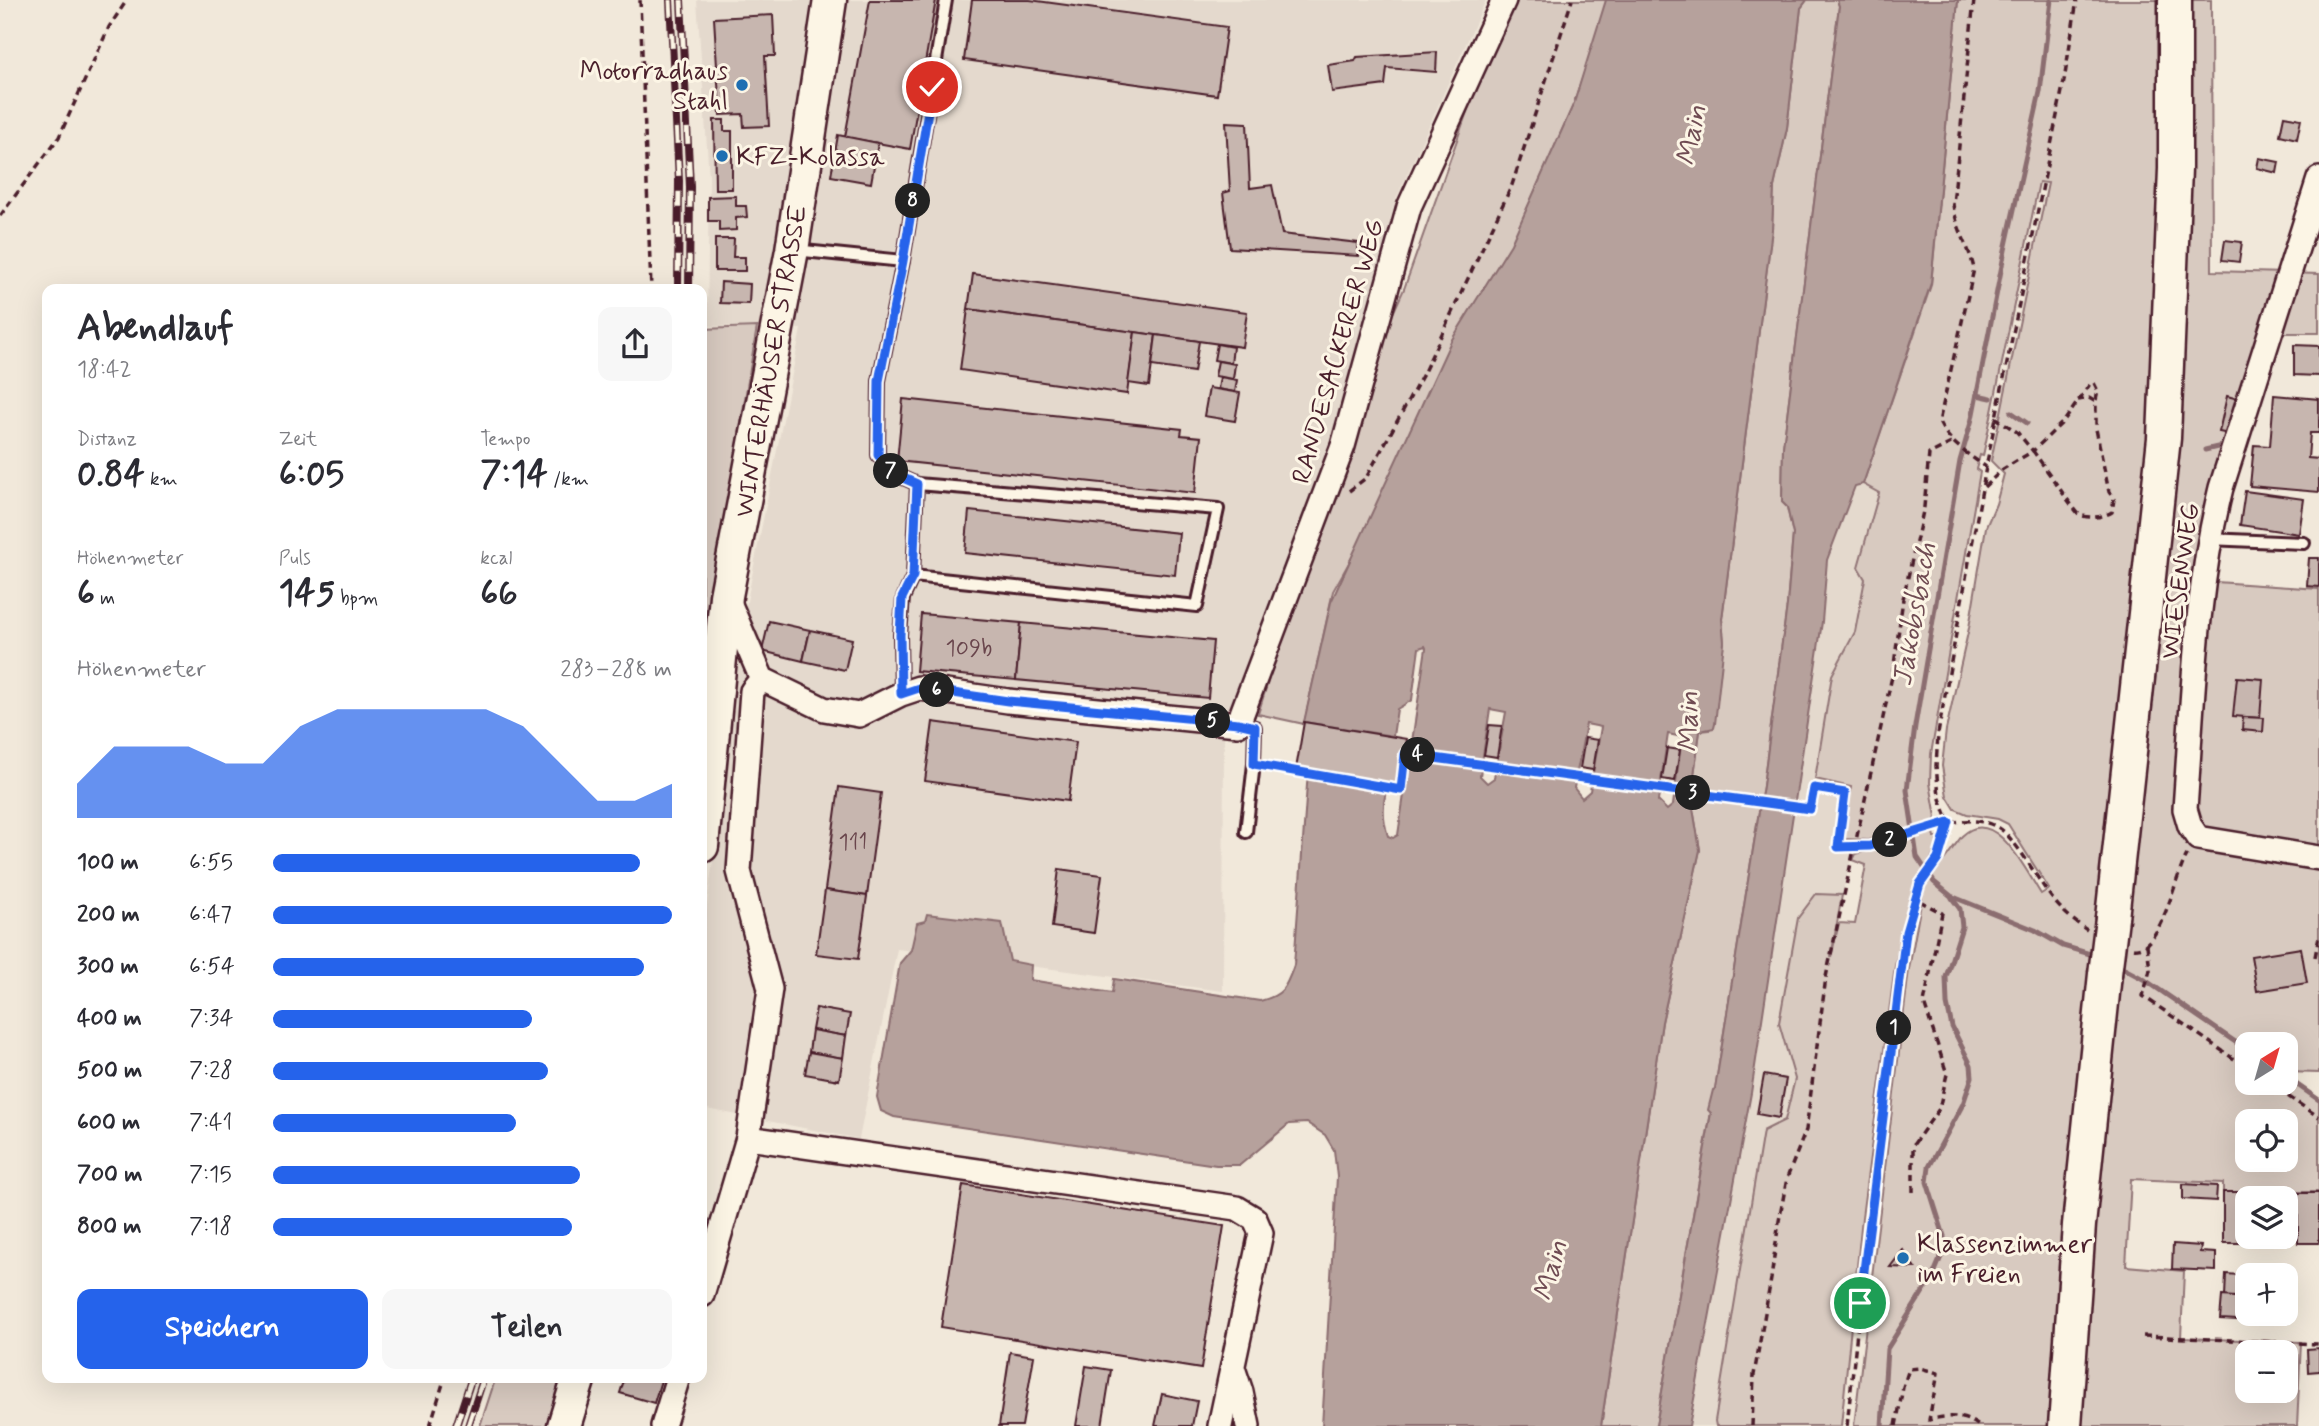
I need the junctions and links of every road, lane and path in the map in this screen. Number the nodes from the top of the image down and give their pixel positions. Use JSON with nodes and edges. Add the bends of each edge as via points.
{"nodes":[{"id":1,"x":127,"y":0,"type":"edge"},
{"id":2,"x":640,"y":0,"type":"edge"},
{"id":3,"x":830,"y":0,"type":"edge"},
{"id":4,"x":946,"y":0,"type":"edge"},
{"id":5,"x":1504,"y":0,"type":"edge"},
{"id":6,"x":1572,"y":0,"type":"edge"},
{"id":7,"x":1974,"y":0,"type":"edge"},
{"id":8,"x":2077,"y":0,"type":"edge"},
{"id":9,"x":2175,"y":0,"type":"edge"},
{"id":10,"x":2319,"y":179,"type":"edge"},
{"id":11,"x":2313,"y":215,"type":"edge"},
{"id":12,"x":0,"y":216,"type":"edge"},
{"id":13,"x":792,"y":250,"type":"junction"},
{"id":14,"x":903,"y":261,"type":"junction"},
{"id":15,"x":650,"y":284,"type":"edge"},
{"id":16,"x":2078,"y":400,"type":"junction"},
{"id":17,"x":2096,"y":400,"type":"dead end"},
{"id":18,"x":1995,"y":417,"type":"junction"},
{"id":19,"x":1953,"y":442,"type":"junction"},
{"id":20,"x":2033,"y":451,"type":"junction"},
{"id":21,"x":1986,"y":467,"type":"junction"},
{"id":22,"x":917,"y":484,"type":"junction"},
{"id":23,"x":1984,"y":487,"type":"junction"},
{"id":24,"x":1347,"y":493,"type":"dead end"},
{"id":25,"x":2208,"y":539,"type":"junction"},
{"id":26,"x":2304,"y":543,"type":"dead end"},
{"id":27,"x":913,"y":576,"type":"junction"},
{"id":28,"x":726,"y":596,"type":"junction"},
{"id":29,"x":762,"y":680,"type":"junction"},
{"id":30,"x":901,"y":694,"type":"junction"},
{"id":31,"x":1238,"y":723,"type":"junction"},
{"id":32,"x":1254,"y":764,"type":"junction"},
{"id":33,"x":707,"y":794,"type":"edge"},
{"id":34,"x":1949,"y":822,"type":"junction"},
{"id":35,"x":1246,"y":832,"type":"dead end"},
{"id":36,"x":2198,"y":838,"type":"junction"},
{"id":37,"x":1854,"y":848,"type":"junction"},
{"id":38,"x":2319,"y":858,"type":"edge"},
{"id":39,"x":1916,"y":899,"type":"junction"},
{"id":40,"x":2102,"y":925,"type":"junction"},
{"id":41,"x":2319,"y":936,"type":"edge"},
{"id":42,"x":2147,"y":945,"type":"junction"},
{"id":43,"x":2130,"y":947,"type":"dead end"},
{"id":44,"x":2315,"y":957,"type":"dead end"},
{"id":45,"x":2235,"y":1060,"type":"edge"},
{"id":46,"x":2288,"y":1096,"type":"edge"},
{"id":47,"x":2319,"y":1117,"type":"edge"},
{"id":48,"x":748,"y":1138,"type":"junction"},
{"id":49,"x":1913,"y":1192,"type":"dead end"},
{"id":50,"x":707,"y":1278,"type":"edge"},
{"id":51,"x":2143,"y":1336,"type":"dead end"},
{"id":52,"x":2319,"y":1344,"type":"edge"},
{"id":53,"x":1233,"y":1368,"type":"junction"},
{"id":54,"x":443,"y":1383,"type":"edge"},
{"id":55,"x":577,"y":1383,"type":"edge"},
{"id":56,"x":676,"y":1383,"type":"edge"},
{"id":57,"x":430,"y":1426,"type":"edge"},
{"id":58,"x":564,"y":1426,"type":"edge"},
{"id":59,"x":663,"y":1426,"type":"edge"},
{"id":60,"x":1220,"y":1426,"type":"edge"},
{"id":61,"x":1248,"y":1426,"type":"edge"},
{"id":62,"x":1752,"y":1426,"type":"edge"},
{"id":63,"x":1847,"y":1426,"type":"edge"},
{"id":64,"x":1896,"y":1426,"type":"edge"},
{"id":65,"x":1979,"y":1426,"type":"edge"},
{"id":66,"x":2065,"y":1426,"type":"edge"}],
"edges":[{"from":1,"to":12,"type":"path","via":[[109,27],[60,137]]},
{"from":2,"to":15,"type":"path"},
{"from":3,"to":13,"type":"main road","name":"WINTERHÄUSER STRASSE"},
{"from":4,"to":14,"type":"lane"},
{"from":5,"to":31,"type":"street","name":"RANDESACKERER WEG","via":[[1409,207],[1343,446]]},
{"from":6,"to":24,"type":"path","via":[[1512,185],[1423,374],[1366,478]]},
{"from":7,"to":19,"type":"path","via":[[1953,204],[1955,222],[1974,269],[1939,422]]},
{"from":8,"to":18,"type":"path"},
{"from":9,"to":40,"type":"main road","via":[[2175,169],[2164,438]]},
{"from":10,"to":11,"type":"street","name":"WIESENWEG"},
{"from":11,"to":25,"type":"street","name":"WIESENWEG","via":[[2234,445]]},
{"from":13,"to":14,"type":"lane"},
{"from":13,"to":28,"type":"main road","name":"WINTERHÄUSER STRASSE"},
{"from":14,"to":22,"type":"lane","via":[[879,381],[878,455],[894,474]]},
{"from":16,"to":17,"type":"path","via":[[2094,383]]},
{"from":16,"to":20,"type":"path"},
{"from":16,"to":20,"type":"path","via":[[2096,402],[2097,438],[2114,499],[2112,512],[2104,517],[2080,515]]},
{"from":18,"to":20,"type":"path"},
{"from":18,"to":21,"type":"path"},
{"from":19,"to":21,"type":"path"},
{"from":19,"to":37,"type":"path","via":[[1929,454],[1924,507],[1903,599],[1893,672]]},
{"from":20,"to":23,"type":"path"},
{"from":21,"to":23,"type":"path"},
{"from":22,"to":27,"type":"lane"},
{"from":22,"to":27,"type":"lane","via":[[1218,509],[1197,606]]},
{"from":23,"to":34,"type":"path","via":[[1938,734],[1939,796]]},
{"from":25,"to":26,"type":"lane"},
{"from":25,"to":36,"type":"street","name":"WIESENWEG","via":[[2200,591],[2185,809]]},
{"from":27,"to":30,"type":"lane","via":[[902,598]]},
{"from":28,"to":29,"type":"street"},
{"from":28,"to":33,"type":"main road","name":"WINTERHÄUSER STRASSE"},
{"from":29,"to":30,"type":"street","via":[[824,709],[859,715]]},
{"from":29,"to":48,"type":"street","via":[[752,691],[739,871],[770,989]]},
{"from":30,"to":31,"type":"street","via":[[919,688]]},
{"from":31,"to":32,"type":"lane","via":[[1255,727]]},
{"from":32,"to":35,"type":"lane"},
{"from":32,"to":37,"type":"path","via":[[1401,790],[1405,754],[1810,809],[1814,788],[1845,793],[1838,847]]},
{"from":34,"to":37,"type":"path"},
{"from":34,"to":39,"type":"path","via":[[1938,859],[1920,884]]},
{"from":34,"to":40,"type":"path","via":[[1981,822],[1999,828],[2059,908]]},
{"from":36,"to":38,"type":"street"},
{"from":36,"to":42,"type":"path","via":[[2185,858],[2157,934]]},
{"from":37,"to":62,"type":"path","via":[[1826,977],[1806,1130],[1787,1178],[1779,1222],[1754,1375]]},
{"from":39,"to":49,"type":"path","via":[[1942,913],[1924,1003],[1947,1074],[1938,1109],[1913,1144]]},
{"from":39,"to":63,"type":"path","via":[[1901,967]]},
{"from":40,"to":66,"type":"main road","bridge":true,"via":[[2105,974],[2079,1225]]},
{"from":41,"to":44,"type":"path"},
{"from":42,"to":43,"type":"path"},
{"from":42,"to":45,"type":"path","via":[[2150,970],[2143,996]]},
{"from":46,"to":47,"type":"path"},
{"from":48,"to":50,"type":"street"},
{"from":48,"to":53,"type":"street","via":[[1237,1209],[1255,1219],[1261,1233]]},
{"from":51,"to":52,"type":"path"},
{"from":53,"to":60,"type":"street"},
{"from":53,"to":61,"type":"street"},
{"from":54,"to":57,"type":"path"},
{"from":55,"to":58,"type":"main road"},
{"from":56,"to":59,"type":"street"},
{"from":64,"to":65,"type":"path","via":[[1909,1369],[1920,1368],[1938,1373],[1929,1420],[1948,1416],[1969,1419]]}]}
